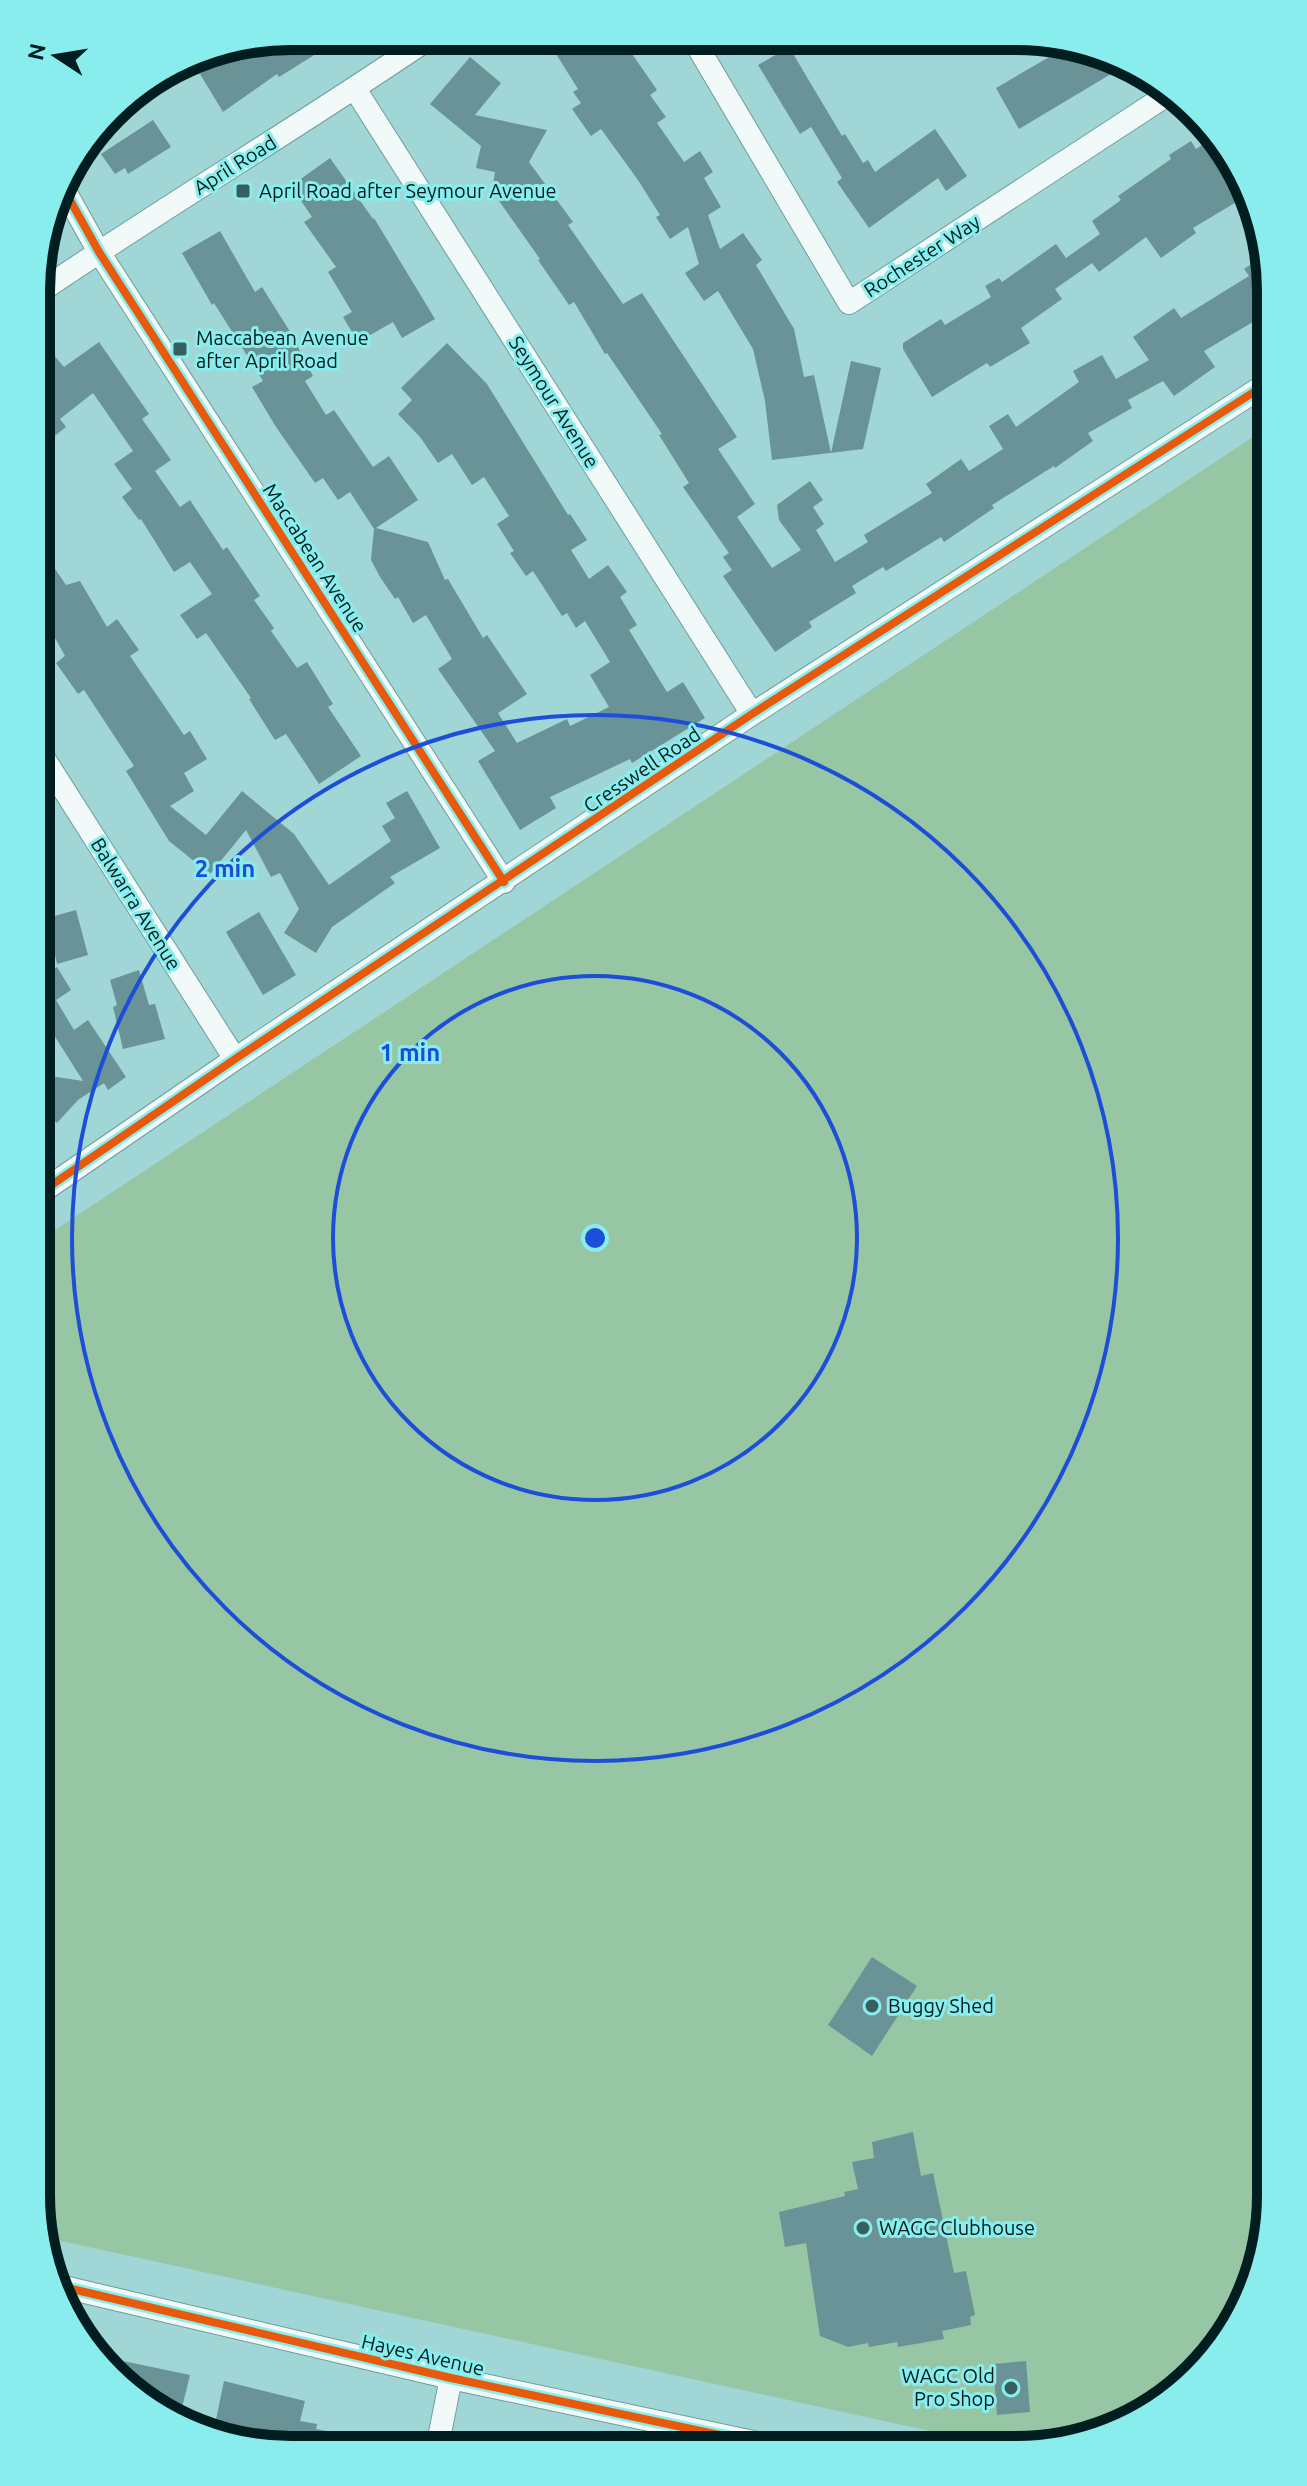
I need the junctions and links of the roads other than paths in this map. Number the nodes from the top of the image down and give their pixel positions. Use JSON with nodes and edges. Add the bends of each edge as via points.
{"nodes":[{"id":1,"x":705,"y":50,"type":"edge"},
{"id":2,"x":411,"y":51,"type":"edge"},
{"id":3,"x":355,"y":89,"type":"junction"},
{"id":4,"x":1161,"y":99,"type":"edge"},
{"id":5,"x":69,"y":199,"type":"edge"},
{"id":6,"x":99,"y":252,"type":"junction"},
{"id":7,"x":50,"y":285,"type":"edge"},
{"id":8,"x":1257,"y":390,"type":"edge"},
{"id":9,"x":752,"y":714,"type":"junction"},
{"id":10,"x":50,"y":768,"type":"edge"},
{"id":11,"x":504,"y":882,"type":"junction"},
{"id":12,"x":235,"y":1059,"type":"junction"},
{"id":13,"x":50,"y":1186,"type":"edge"},
{"id":14,"x":70,"y":2288,"type":"edge"},
{"id":15,"x":451,"y":2378,"type":"junction"},
{"id":16,"x":439,"y":2436,"type":"edge"},
{"id":17,"x":725,"y":2436,"type":"edge"}],
"edges":[{"from":1,"to":4,"type":"street","name":"Rochester Way","via":[[849,303]]},
{"from":2,"to":3,"type":"street","name":"April Road"},
{"from":3,"to":6,"type":"street","name":"April Road"},
{"from":3,"to":9,"type":"street","name":"Seymour Avenue"},
{"from":5,"to":6,"type":"street","name":"Maccabean Avenue"},
{"from":6,"to":7,"type":"street","name":"April Road"},
{"from":6,"to":11,"type":"street","name":"Maccabean Avenue"},
{"from":8,"to":9,"type":"street","name":"Cresswell Road"},
{"from":9,"to":11,"type":"street","name":"Cresswell Road"},
{"from":10,"to":12,"type":"street","name":"Balwarra Avenue"},
{"from":11,"to":12,"type":"street","name":"Cresswell Road"},
{"from":12,"to":13,"type":"street","name":"Cresswell Road"},
{"from":14,"to":15,"type":"street","name":"Hayes Avenue"},
{"from":15,"to":16,"type":"street"},
{"from":15,"to":17,"type":"street","name":"Hayes Avenue"}]}
